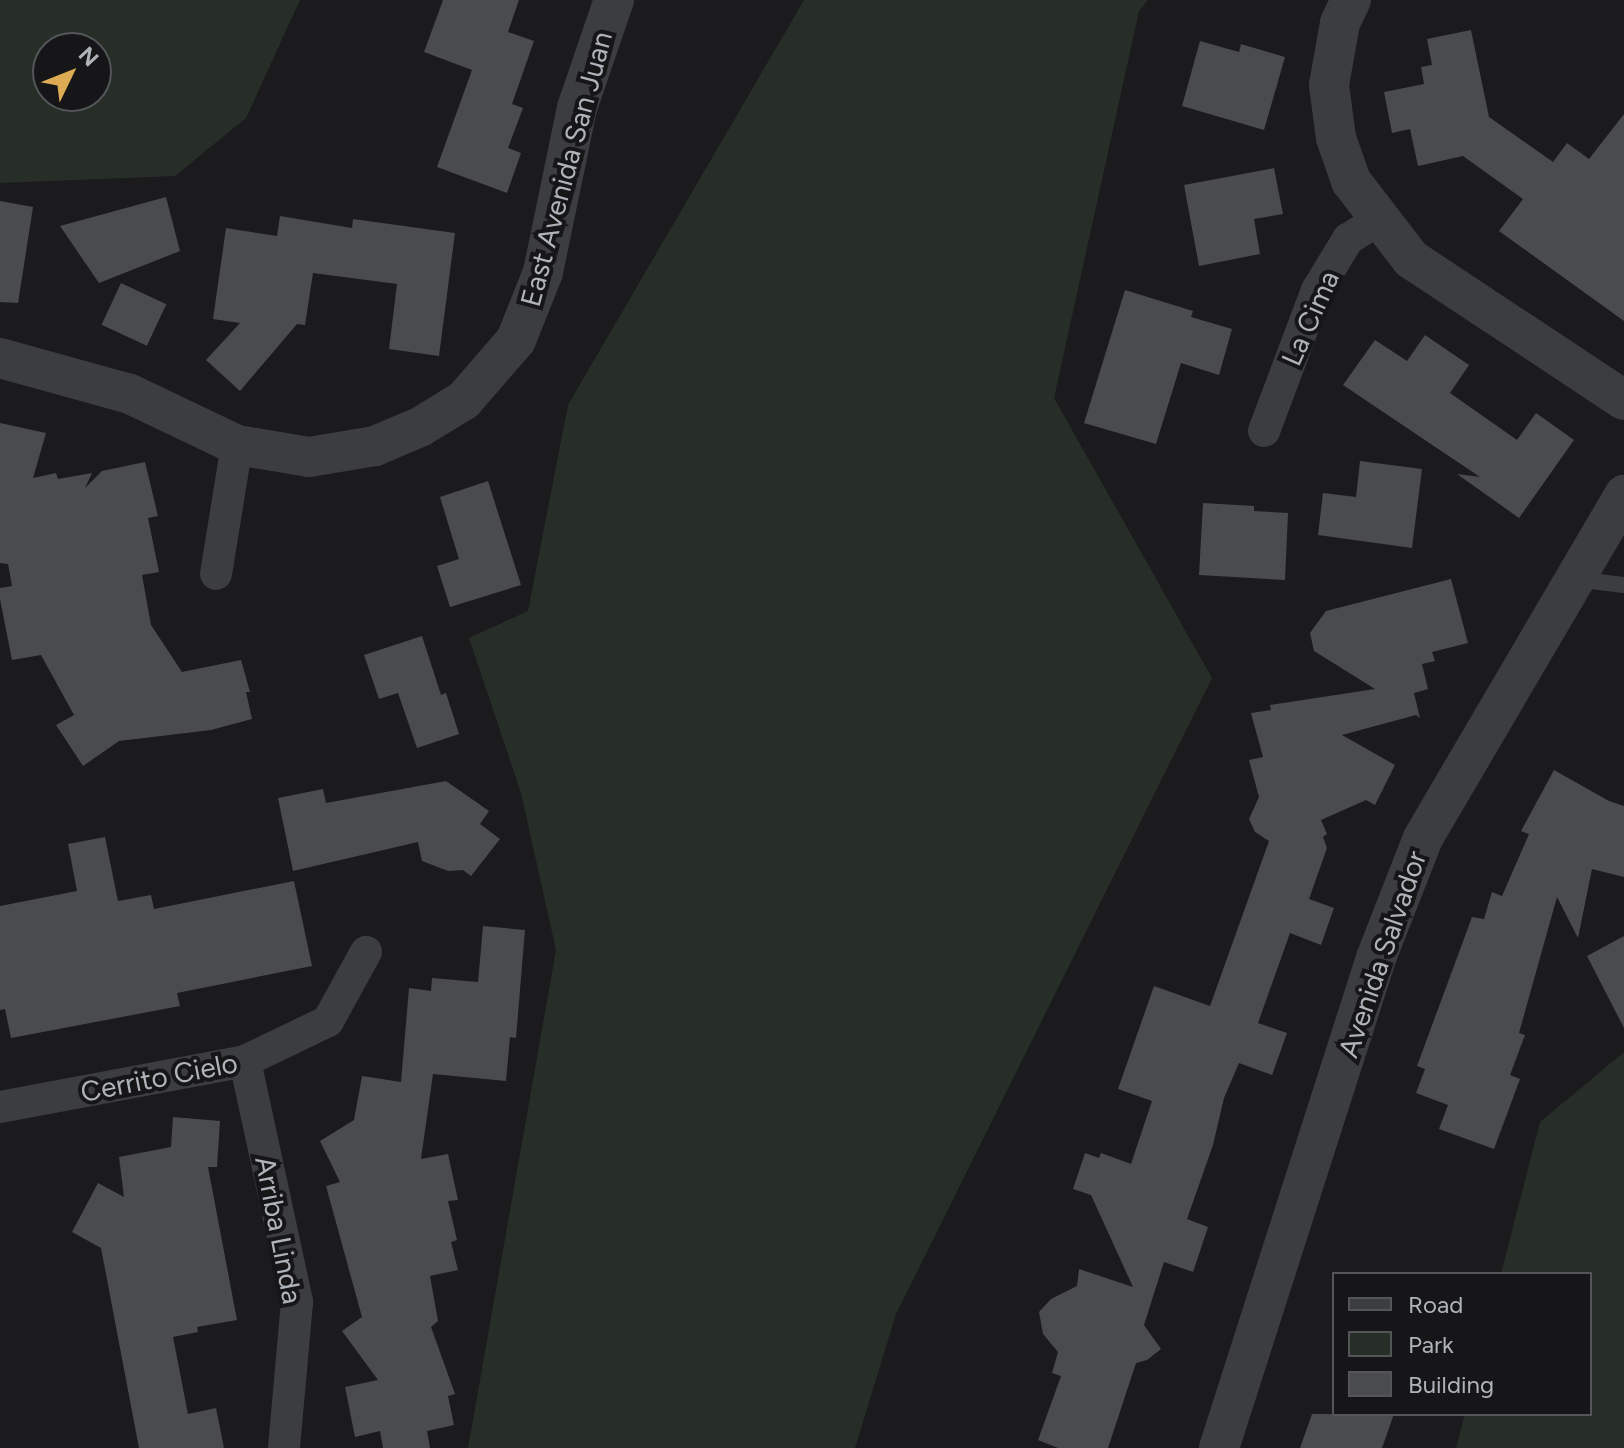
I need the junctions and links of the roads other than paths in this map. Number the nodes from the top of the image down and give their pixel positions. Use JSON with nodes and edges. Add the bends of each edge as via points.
{"nodes":[{"id":1,"x":614,"y":0,"type":"edge"},
{"id":2,"x":1351,"y":0,"type":"edge"},
{"id":3,"x":1378,"y":220,"type":"junction"},
{"id":4,"x":0,"y":358,"type":"edge"},
{"id":5,"x":1624,"y":400,"type":"edge"},
{"id":6,"x":1264,"y":431,"type":"dead end"},
{"id":7,"x":237,"y":445,"type":"junction"},
{"id":8,"x":1624,"y":495,"type":"edge"},
{"id":9,"x":216,"y":574,"type":"dead end"},
{"id":10,"x":1574,"y":579,"type":"junction"},
{"id":11,"x":1624,"y":585,"type":"edge"},
{"id":12,"x":366,"y":952,"type":"dead end"},
{"id":13,"x":245,"y":1061,"type":"junction"},
{"id":14,"x":0,"y":1107,"type":"edge"},
{"id":15,"x":284,"y":1448,"type":"edge"},
{"id":16,"x":1219,"y":1448,"type":"edge"}],
"edges":[{"from":1,"to":7,"type":"street","name":"East Avenida San Juan","via":[[577,108],[543,272],[516,340],[464,400],[375,446],[309,457]]},
{"from":2,"to":3,"type":"street","via":[[1340,23],[1329,85],[1332,112],[1351,181]]},
{"from":3,"to":5,"type":"street","via":[[1411,259]]},
{"from":3,"to":6,"type":"street","name":"La Cima","via":[[1348,239],[1317,290]]},
{"from":4,"to":7,"type":"street","name":"East Avenida San Juan","via":[[130,394]]},
{"from":7,"to":9,"type":"street"},
{"from":8,"to":10,"type":"street","name":"Avenida Salvador"},
{"from":10,"to":11,"type":"lane"},
{"from":10,"to":16,"type":"street","name":"Avenida Salvador","via":[[1423,838],[1376,958]]},
{"from":12,"to":13,"type":"street","name":"Cerrito Cielo","via":[[328,1021]]},
{"from":13,"to":14,"type":"street","name":"Cerrito Cielo"},
{"from":13,"to":15,"type":"street","name":"Arriba Linda","via":[[297,1302]]}]}
